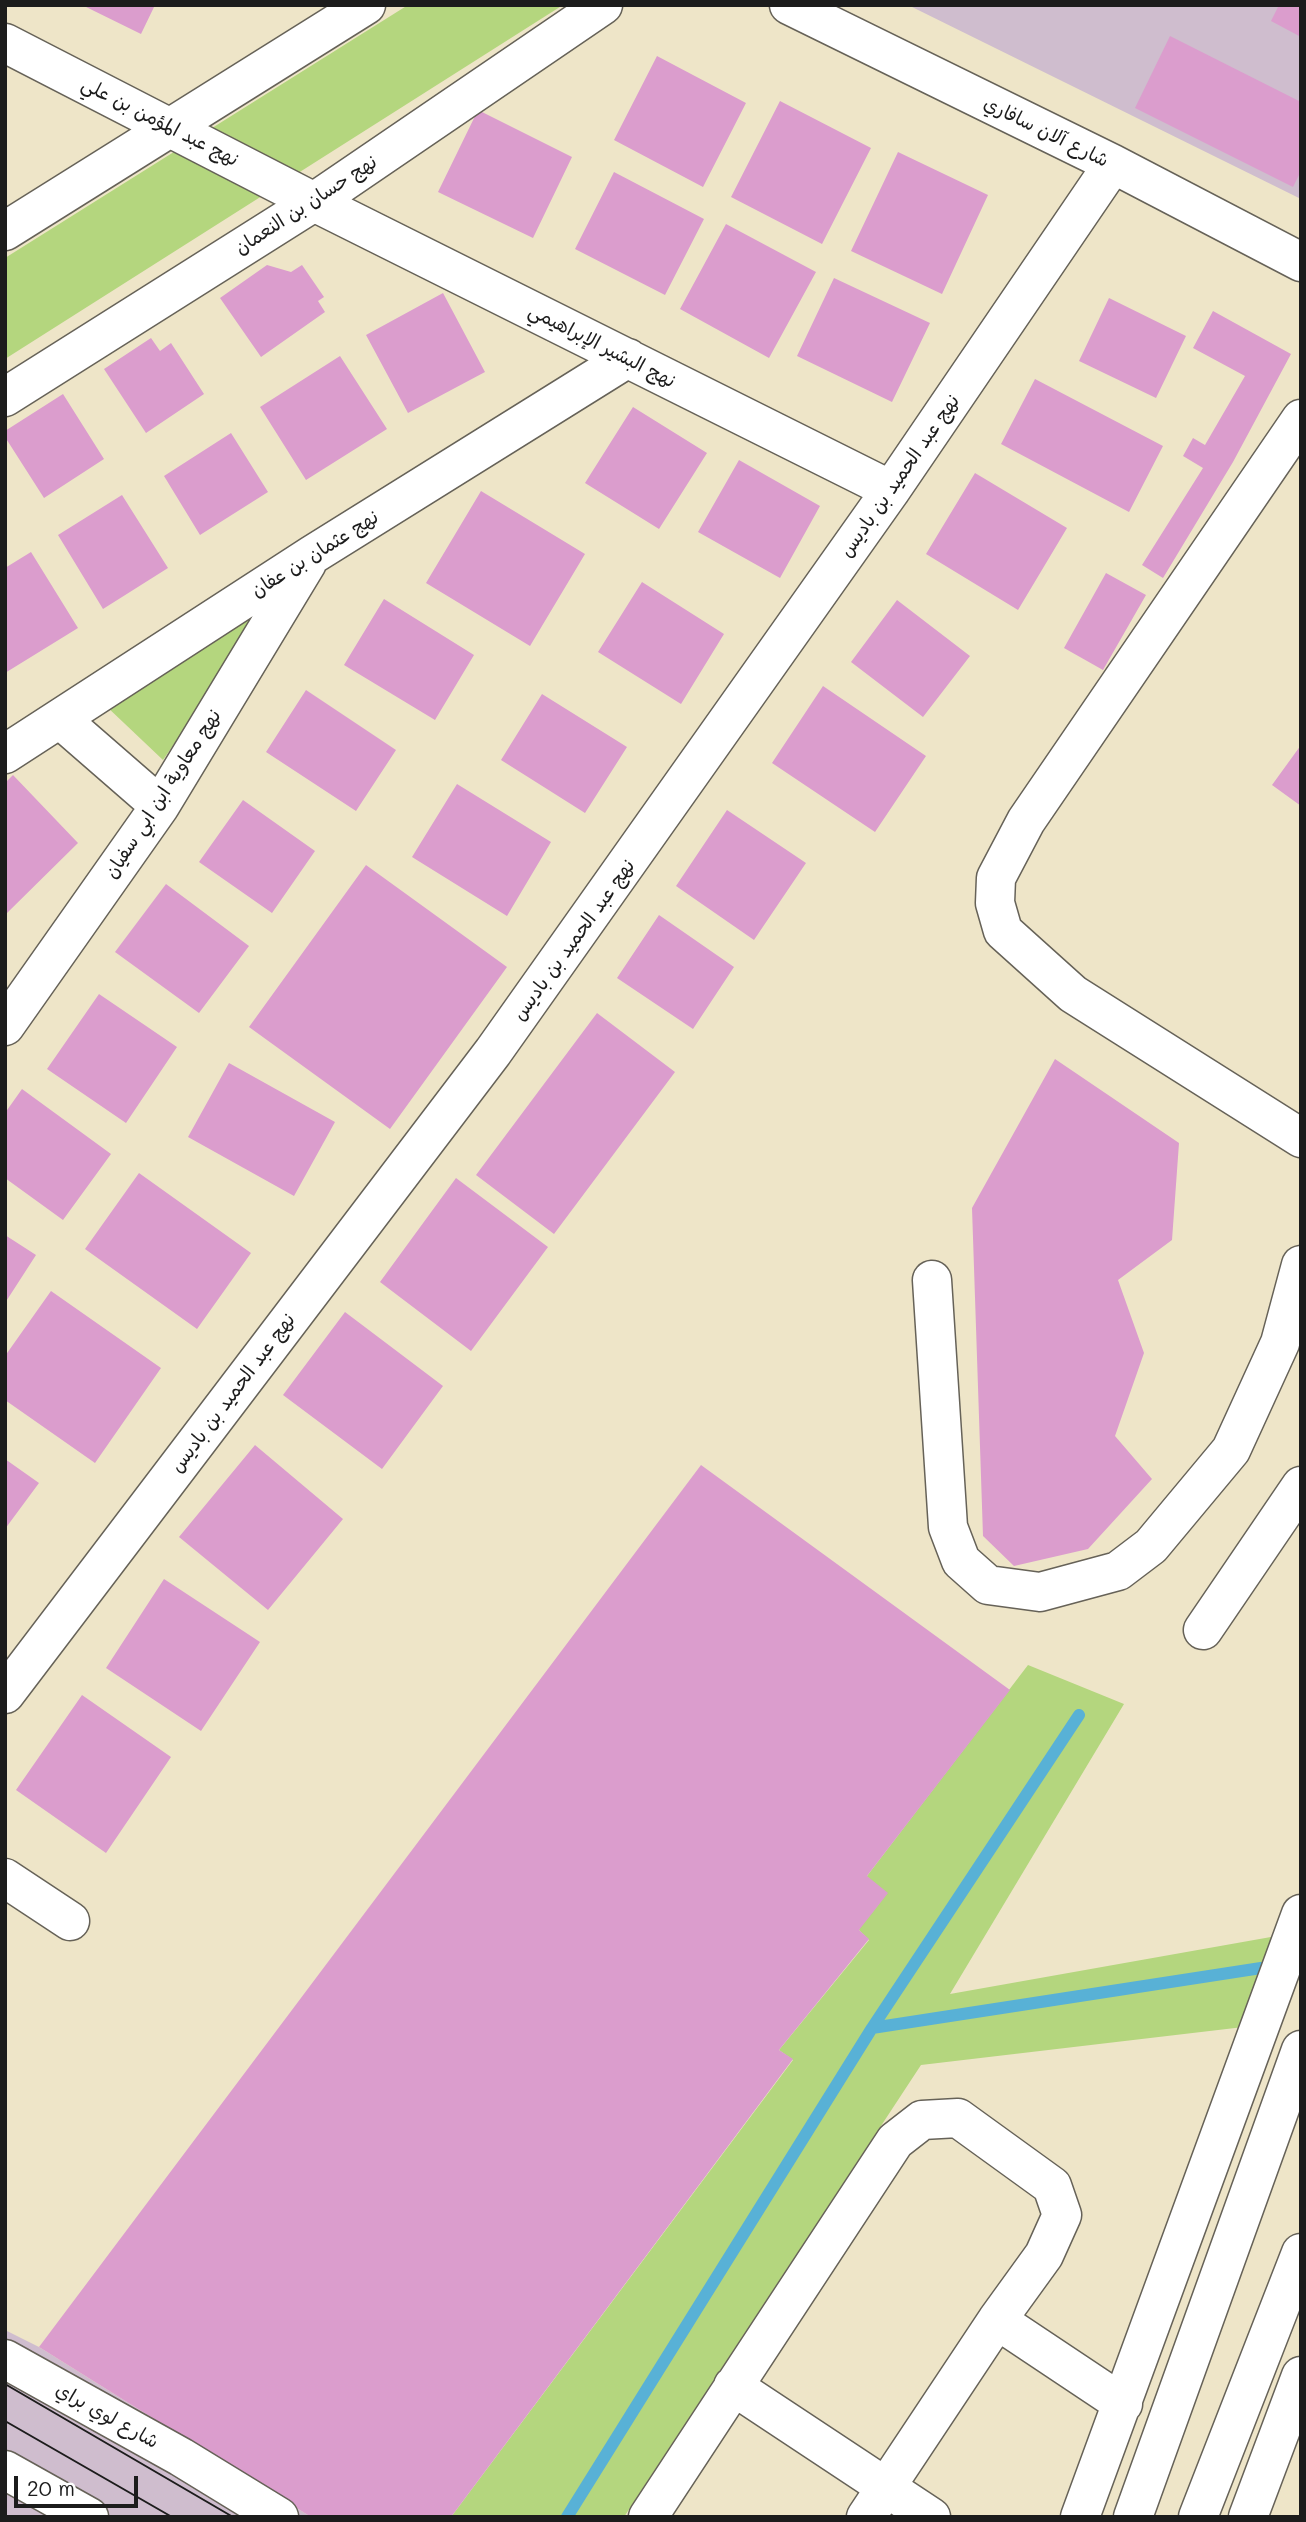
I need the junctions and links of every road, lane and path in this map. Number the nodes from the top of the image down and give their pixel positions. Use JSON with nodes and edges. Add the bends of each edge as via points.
{"nodes":[{"id":1,"x":366,"y":5,"type":"edge"},
{"id":2,"x":603,"y":5,"type":"edge"},
{"id":3,"x":789,"y":5,"type":"edge"},
{"id":4,"x":5,"y":43,"type":"edge"},
{"id":5,"x":173,"y":128,"type":"junction"},
{"id":6,"x":1113,"y":164,"type":"junction"},
{"id":7,"x":314,"y":202,"type":"junction"},
{"id":8,"x":5,"y":231,"type":"edge"},
{"id":9,"x":1301,"y":262,"type":"edge"},
{"id":10,"x":628,"y":358,"type":"junction"},
{"id":11,"x":5,"y":397,"type":"edge"},
{"id":12,"x":1301,"y":419,"type":"edge"},
{"id":13,"x":891,"y":490,"type":"junction"},
{"id":14,"x":312,"y":555,"type":"junction"},
{"id":15,"x":60,"y":719,"type":"junction"},
{"id":16,"x":5,"y":754,"type":"edge"},
{"id":17,"x":160,"y":806,"type":"junction"},
{"id":18,"x":5,"y":1026,"type":"edge"},
{"id":19,"x":1301,"y":1138,"type":"edge"},
{"id":20,"x":1301,"y":1265,"type":"edge"},
{"id":21,"x":932,"y":1280,"type":"dead end"},
{"id":22,"x":1301,"y":1486,"type":"edge"},
{"id":23,"x":1203,"y":1630,"type":"dead end"},
{"id":24,"x":5,"y":1694,"type":"edge"},
{"id":25,"x":5,"y":1878,"type":"edge"},
{"id":26,"x":1301,"y":1914,"type":"edge"},
{"id":27,"x":70,"y":1921,"type":"dead end"},
{"id":28,"x":1301,"y":2050,"type":"edge"},
{"id":29,"x":1301,"y":2253,"type":"edge"},
{"id":30,"x":997,"y":2320,"type":"junction"},
{"id":31,"x":5,"y":2359,"type":"edge"},
{"id":32,"x":1301,"y":2376,"type":"edge"},
{"id":33,"x":733,"y":2386,"type":"junction"},
{"id":34,"x":1123,"y":2404,"type":"junction"},
{"id":35,"x":5,"y":2470,"type":"edge"},
{"id":36,"x":876,"y":2502,"type":"edge"},
{"id":37,"x":89,"y":2517,"type":"edge"},
{"id":38,"x":279,"y":2517,"type":"edge"},
{"id":39,"x":648,"y":2517,"type":"edge"},
{"id":40,"x":931,"y":2517,"type":"edge"},
{"id":41,"x":1080,"y":2517,"type":"edge"},
{"id":42,"x":1133,"y":2517,"type":"edge"},
{"id":43,"x":1198,"y":2517,"type":"edge"},
{"id":44,"x":1248,"y":2517,"type":"edge"}],
"edges":[{"from":1,"to":5,"type":"main road"},
{"from":2,"to":7,"type":"main road","name":"نهج حسان بن النعمان"},
{"from":3,"to":6,"type":"main road","name":"شارع آلان سافاري"},
{"from":4,"to":5,"type":"main road","name":"نهج عبد المؤمن بن علي"},
{"from":5,"to":7,"type":"main road","name":"نهج عبد المؤمن بن علي"},
{"from":5,"to":8,"type":"main road"},
{"from":6,"to":9,"type":"main road","name":"شارع آلان سافاري"},
{"from":6,"to":13,"type":"main road","name":"نهج عبد الحميد بن باديس"},
{"from":7,"to":10,"type":"main road","name":"نهج البشير الإبراهيمي"},
{"from":7,"to":11,"type":"main road","name":"نهج حسان بن النعمان"},
{"from":10,"to":13,"type":"main road","name":"نهج البشير الإبراهيمي"},
{"from":10,"to":14,"type":"main road","name":"نهج عثمان بن عفان"},
{"from":12,"to":19,"type":"main road","via":[[1026,821],[996,878],[995,902],[1003,931],[1073,993]]},
{"from":13,"to":24,"type":"main road","name":"نهج عبد الحميد بن باديس","via":[[493,1052]]},
{"from":14,"to":15,"type":"main road","name":"نهج عثمان بن عفان"},
{"from":14,"to":17,"type":"main road","name":"نهج معاوية ابن ابي سفيان"},
{"from":15,"to":16,"type":"main road","name":"نهج عثمان بن عفان"},
{"from":15,"to":17,"type":"main road"},
{"from":17,"to":18,"type":"main road","name":"نهج معاوية ابن ابي سفيان"},
{"from":20,"to":21,"type":"main road","via":[[1280,1343],[1231,1450],[1151,1546],[1118,1571],[1040,1592],[988,1585],[961,1561],[948,1527]]},
{"from":22,"to":23,"type":"main road"},
{"from":25,"to":27,"type":"main road"},
{"from":26,"to":34,"type":"main road"},
{"from":28,"to":42,"type":"main road"},
{"from":29,"to":43,"type":"main road"},
{"from":30,"to":33,"type":"main road","via":[[1044,2255],[1062,2215],[1052,2186],[958,2118],[922,2120],[895,2141]]},
{"from":30,"to":34,"type":"main road"},
{"from":30,"to":36,"type":"main road"},
{"from":31,"to":38,"type":"main road","name":"شارع لوي براي"},
{"from":32,"to":44,"type":"main road"},
{"from":33,"to":36,"type":"main road"},
{"from":33,"to":39,"type":"main road"},
{"from":34,"to":41,"type":"main road"},
{"from":35,"to":37,"type":"main road"},
{"from":36,"to":40,"type":"main road"}]}
